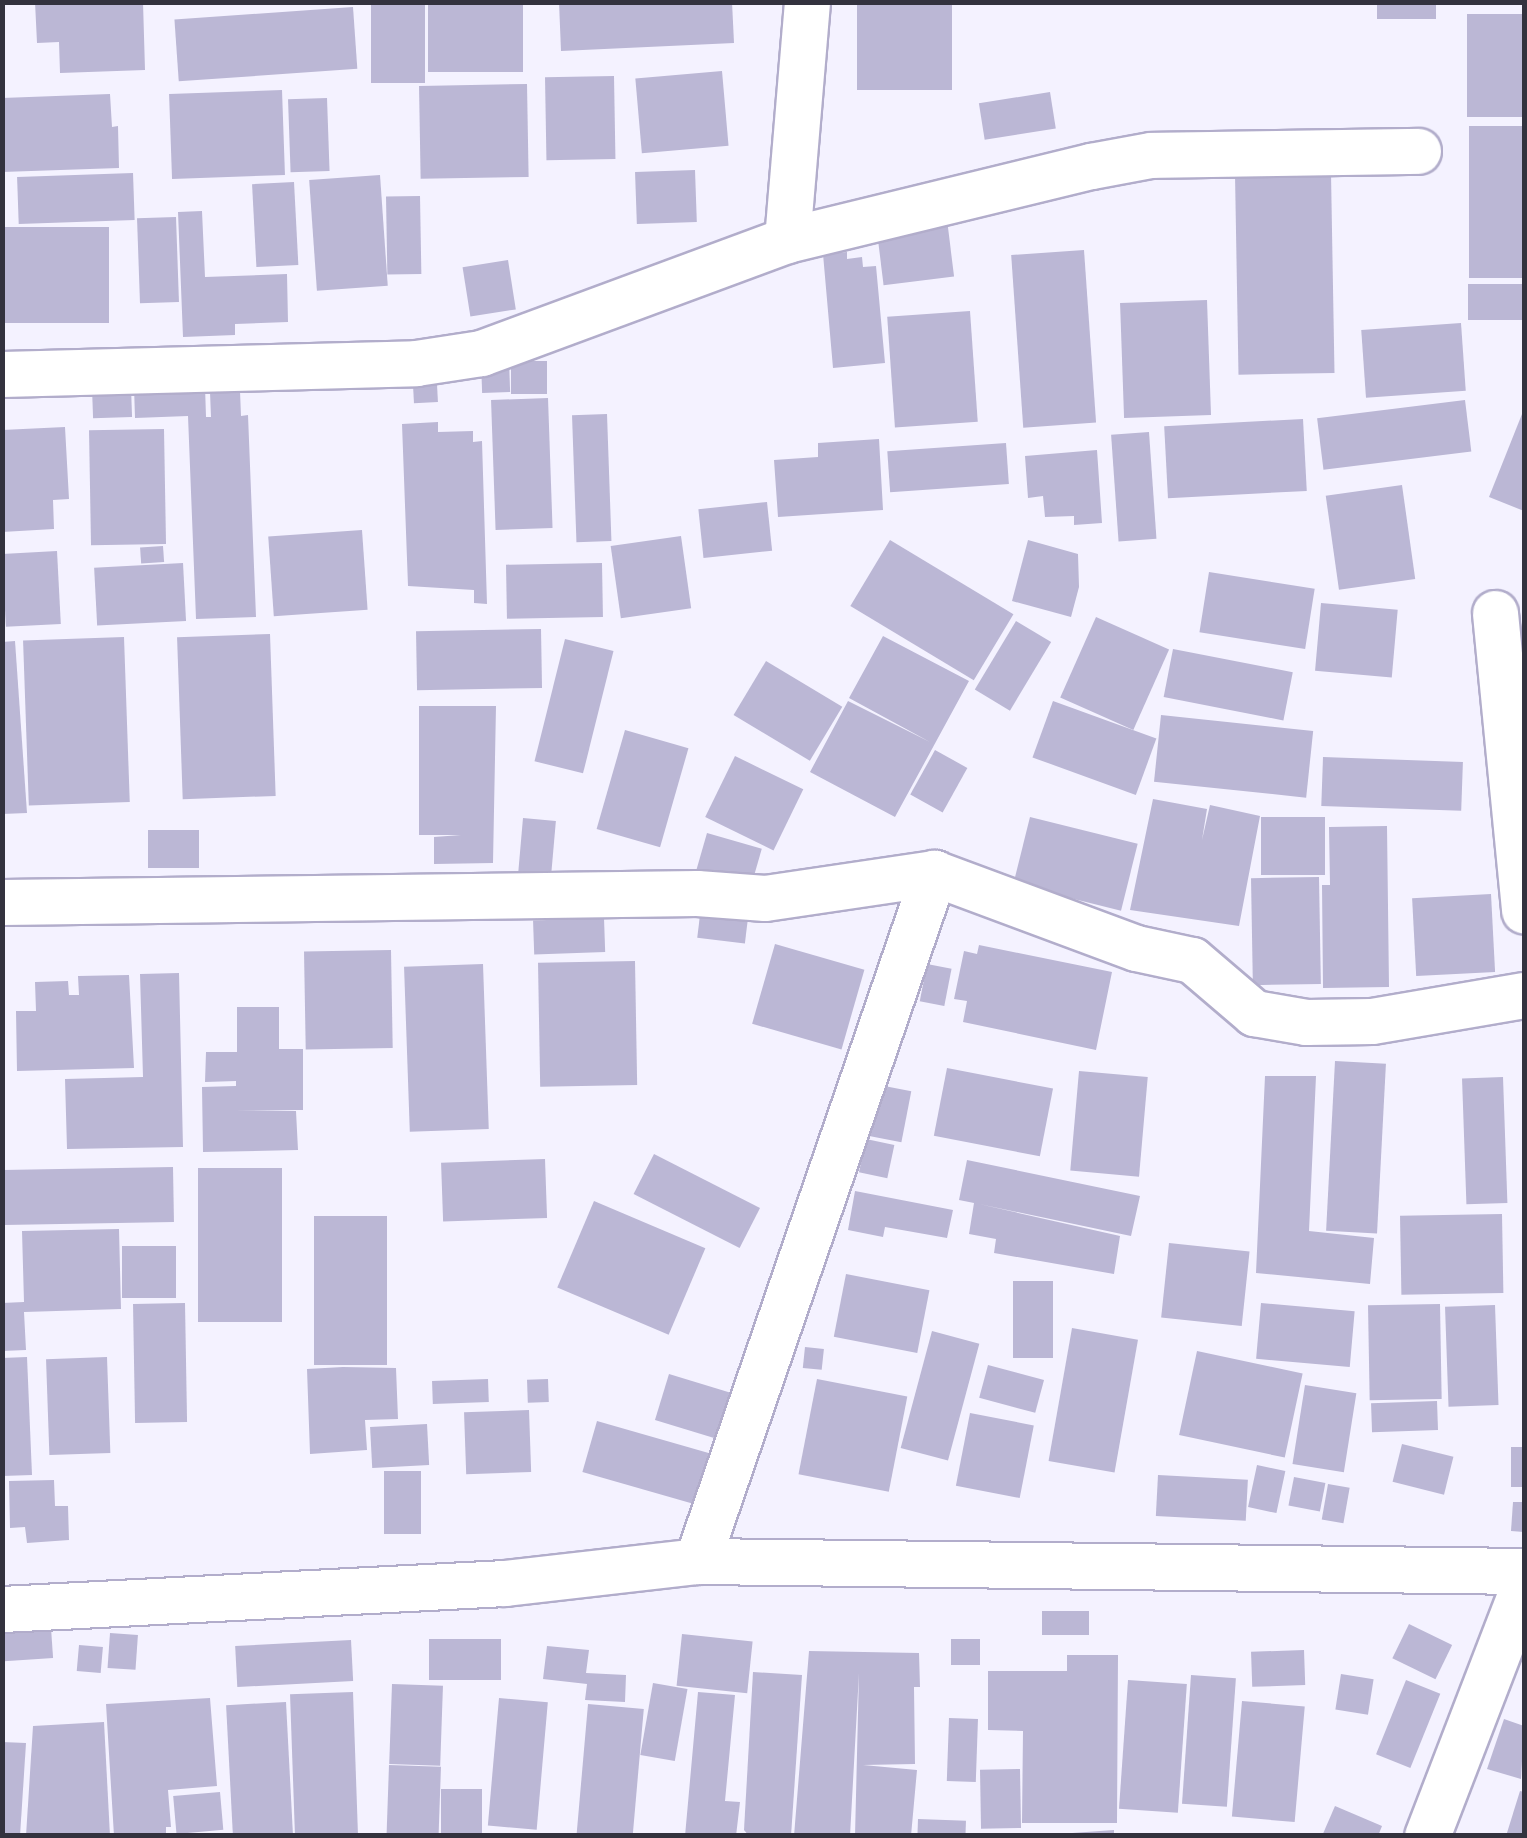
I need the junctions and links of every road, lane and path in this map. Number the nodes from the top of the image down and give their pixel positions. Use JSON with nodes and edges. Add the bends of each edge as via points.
{"nodes":[{"id":1,"x":807,"y":2,"type":"edge"},
{"id":2,"x":1418,"y":151,"type":"dead end"},
{"id":3,"x":787,"y":240,"type":"junction"},
{"id":4,"x":2,"y":374,"type":"edge"},
{"id":5,"x":1496,"y":613,"type":"dead end"},
{"id":6,"x":934,"y":874,"type":"junction"},
{"id":7,"x":2,"y":902,"type":"edge"},
{"id":8,"x":1524,"y":910,"type":"edge"},
{"id":9,"x":1524,"y":996,"type":"edge"},
{"id":10,"x":696,"y":1560,"type":"junction"},
{"id":11,"x":1524,"y":1571,"type":"edge"},
{"id":12,"x":1524,"y":1584,"type":"edge"},
{"id":13,"x":2,"y":1609,"type":"edge"},
{"id":14,"x":1428,"y":1836,"type":"edge"}],
"edges":[{"from":1,"to":3,"type":"street"},
{"from":2,"to":3,"type":"street","via":[[1150,155]]},
{"from":3,"to":4,"type":"street","via":[[481,354],[416,363]]},
{"from":5,"to":8,"type":"street"},
{"from":6,"to":7,"type":"street","via":[[765,898],[697,892]]},
{"from":6,"to":9,"type":"street","via":[[1136,948],[1192,960],[1254,1012],[1306,1022],[1372,1022]]},
{"from":6,"to":10,"type":"street"},
{"from":10,"to":11,"type":"street"},
{"from":10,"to":13,"type":"street","via":[[504,1583]]},
{"from":12,"to":14,"type":"street"}]}
